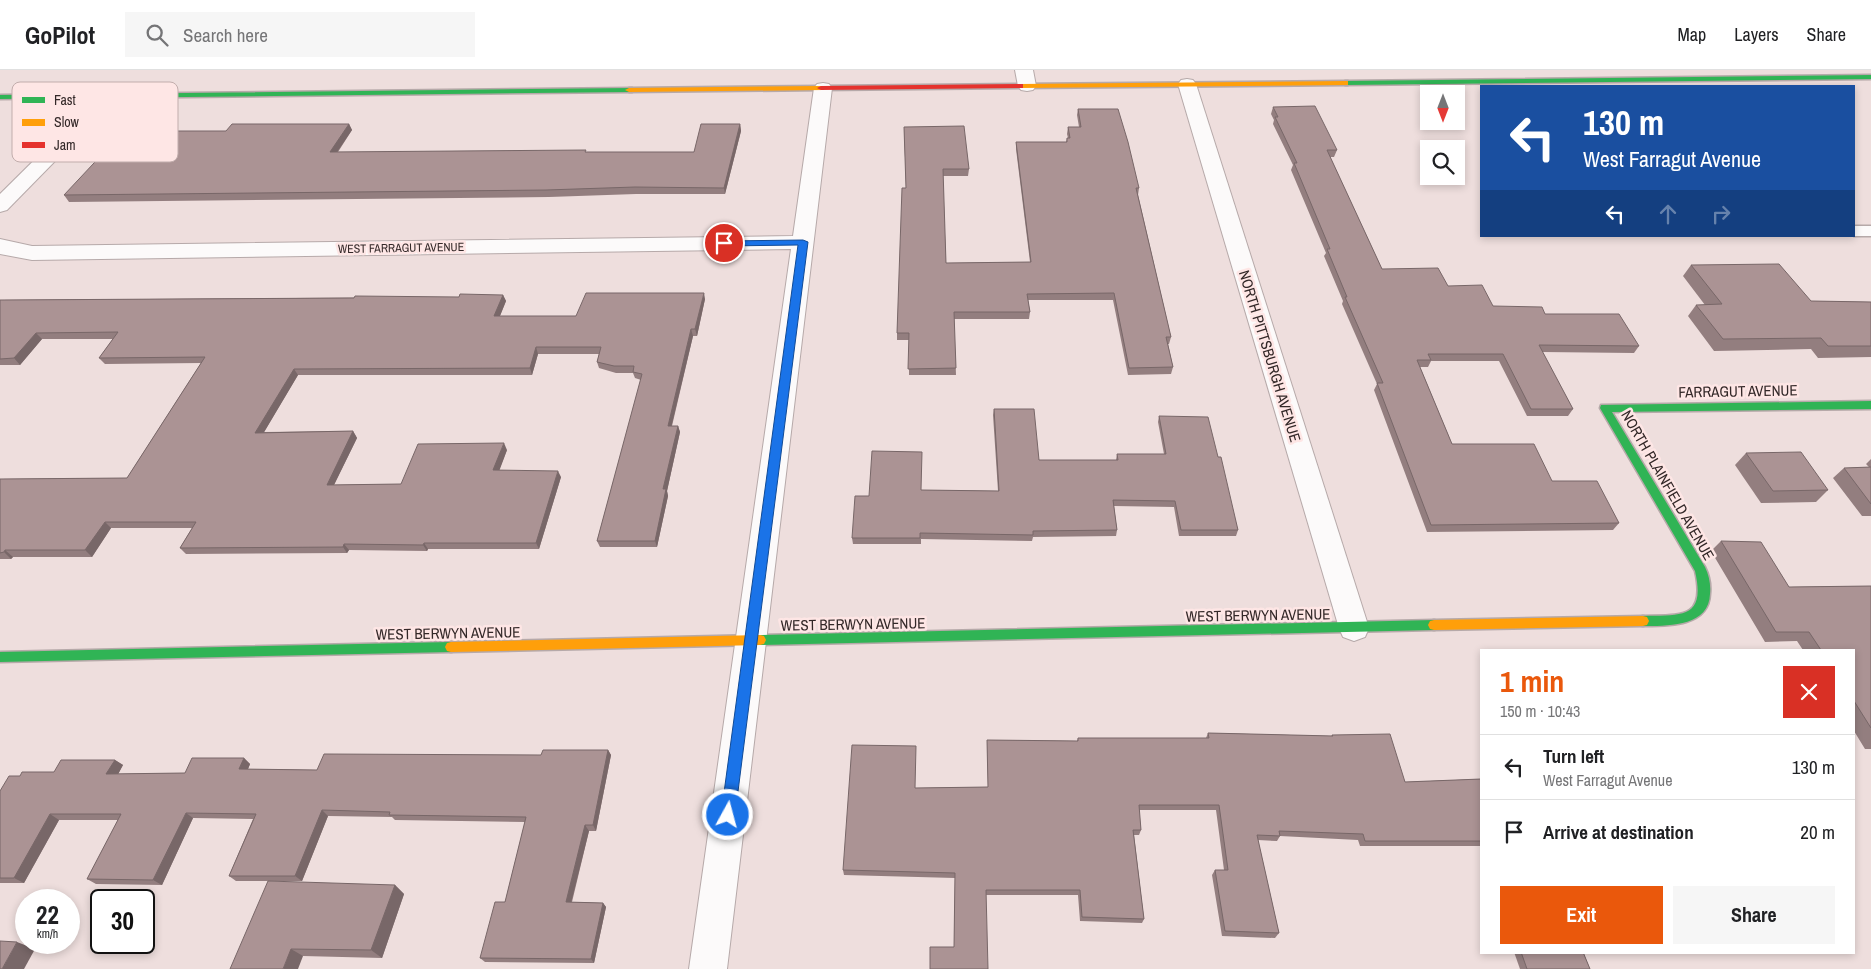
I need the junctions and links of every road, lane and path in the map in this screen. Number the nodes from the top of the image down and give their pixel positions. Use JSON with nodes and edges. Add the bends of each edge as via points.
{"nodes":[{"id":1,"x":1871,"y":77,"type":"edge"},
{"id":2,"x":1026,"y":78,"type":"edge"},
{"id":3,"x":1635,"y":83,"type":"edge"},
{"id":4,"x":1186,"y":84,"type":"junction"},
{"id":5,"x":823,"y":88,"type":"junction"},
{"id":6,"x":178,"y":95,"type":"edge"},
{"id":7,"x":43,"y":162,"type":"edge"},
{"id":8,"x":0,"y":206,"type":"edge"},
{"id":9,"x":1855,"y":231,"type":"edge"},
{"id":10,"x":1871,"y":231,"type":"edge"},
{"id":11,"x":803,"y":242,"type":"junction"},
{"id":12,"x":0,"y":246,"type":"edge"},
{"id":13,"x":1871,"y":405,"type":"edge"},
{"id":14,"x":1605,"y":408,"type":"joint"},
{"id":15,"x":1703,"y":606,"type":"joint"},
{"id":16,"x":1354,"y":628,"type":"junction"},
{"id":17,"x":751,"y":642,"type":"junction"},
{"id":18,"x":0,"y":657,"type":"edge"},
{"id":19,"x":708,"y":969,"type":"edge"}],
"edges":[{"from":1,"to":3,"type":"street"},
{"from":2,"to":4,"type":"street"},
{"from":2,"to":5,"type":"street"},
{"from":3,"to":4,"type":"street"},
{"from":4,"to":16,"type":"street","name":"NORTH PITTSBURGH AVENUE"},
{"from":5,"to":6,"type":"street"},
{"from":5,"to":11,"type":"street"},
{"from":7,"to":8,"type":"street"},
{"from":9,"to":10,"type":"lane"},
{"from":11,"to":12,"type":"street","name":"WEST FARRAGUT AVENUE","via":[[32,253]]},
{"from":11,"to":17,"type":"street"},
{"from":13,"to":14,"type":"street","name":"FARRAGUT AVENUE"},
{"from":14,"to":15,"type":"street","name":"NORTH PLAINFIELD AVENUE","via":[[1701,570],[1707,597]]},
{"from":15,"to":16,"type":"street","name":"WEST BERWYN AVENUE","via":[[1694,615],[1659,622]]},
{"from":16,"to":17,"type":"street","name":"WEST BERWYN AVENUE"},
{"from":17,"to":18,"type":"street","name":"WEST BERWYN AVENUE"},
{"from":17,"to":19,"type":"street"}]}
